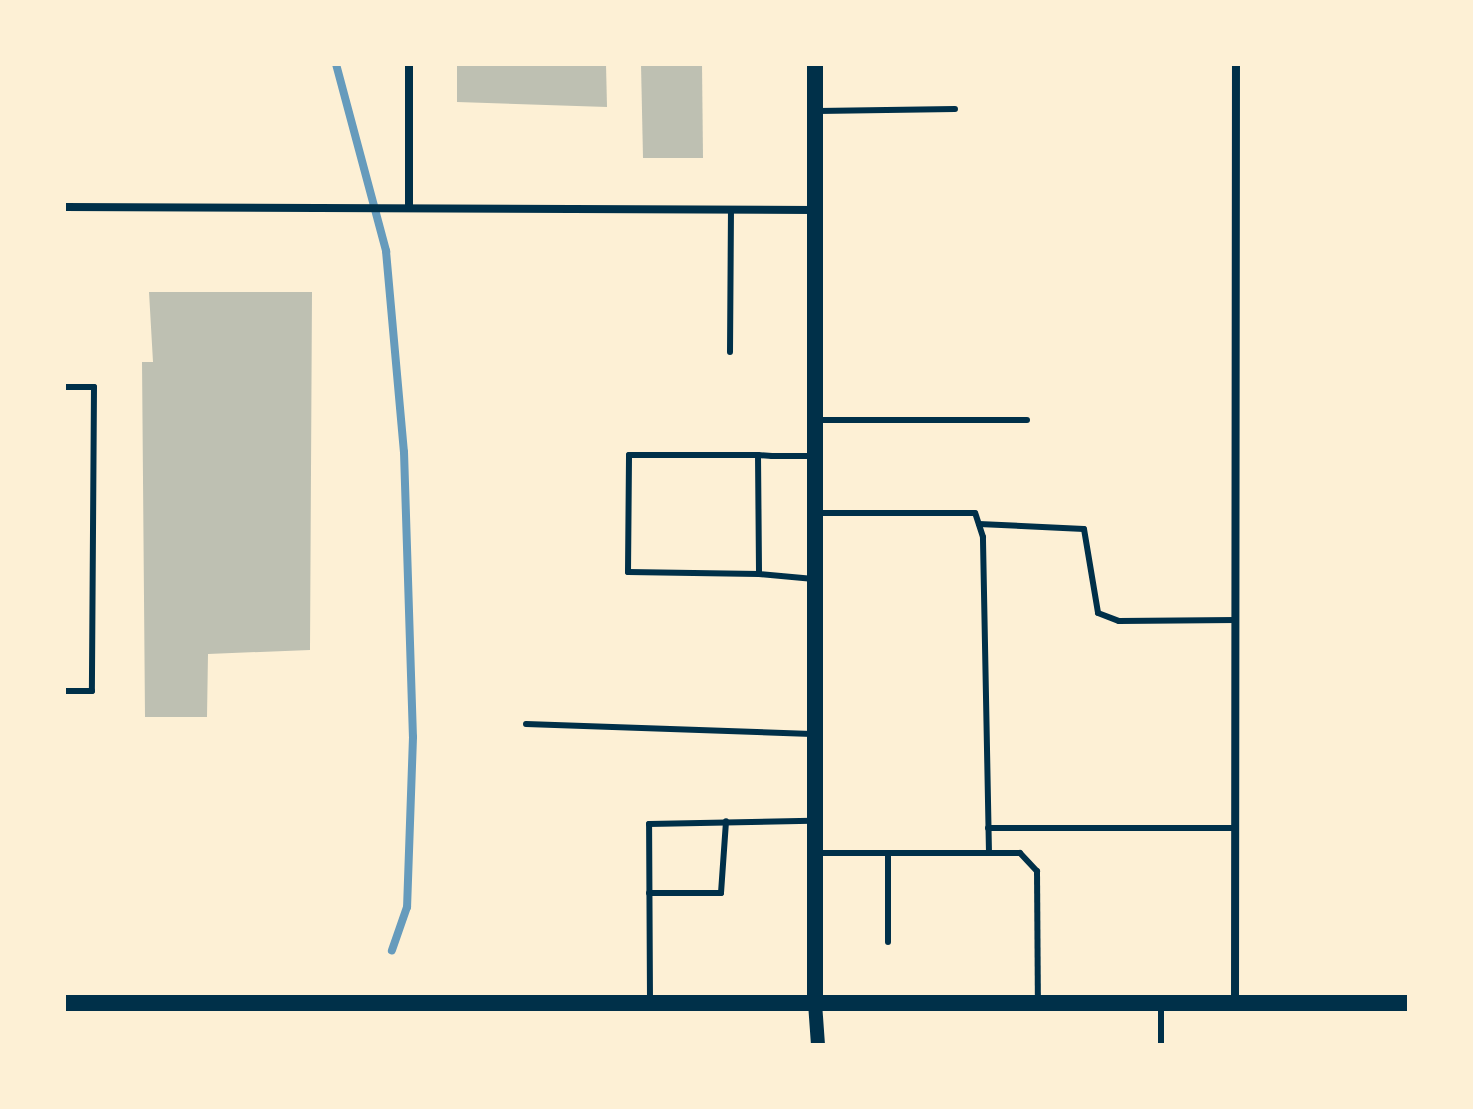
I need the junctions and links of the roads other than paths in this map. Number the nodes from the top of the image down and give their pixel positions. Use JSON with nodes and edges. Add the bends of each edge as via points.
{"nodes":[{"id":1,"x":409,"y":64,"type":"edge"},
{"id":2,"x":815,"y":64,"type":"edge"},
{"id":3,"x":1236,"y":64,"type":"edge"},
{"id":4,"x":955,"y":109,"type":"dead end"},
{"id":5,"x":815,"y":111,"type":"junction"},
{"id":6,"x":64,"y":207,"type":"edge"},
{"id":7,"x":409,"y":208,"type":"junction"},
{"id":8,"x":731,"y":210,"type":"junction"},
{"id":9,"x":814,"y":210,"type":"junction"},
{"id":10,"x":730,"y":352,"type":"dead end"},
{"id":11,"x":64,"y":387,"type":"edge"},
{"id":12,"x":815,"y":420,"type":"junction"},
{"id":13,"x":1027,"y":420,"type":"dead end"},
{"id":14,"x":758,"y":455,"type":"junction"},
{"id":15,"x":815,"y":456,"type":"junction"},
{"id":16,"x":815,"y":513,"type":"junction"},
{"id":17,"x":979,"y":524,"type":"junction"},
{"id":18,"x":759,"y":574,"type":"junction"},
{"id":19,"x":815,"y":579,"type":"junction"},
{"id":20,"x":1236,"y":620,"type":"junction"},
{"id":21,"x":64,"y":691,"type":"edge"},
{"id":22,"x":526,"y":724,"type":"dead end"},
{"id":23,"x":815,"y":735,"type":"junction"},
{"id":24,"x":726,"y":821,"type":"junction"},
{"id":25,"x":815,"y":821,"type":"junction"},
{"id":26,"x":988,"y":828,"type":"junction"},
{"id":27,"x":1235,"y":828,"type":"junction"},
{"id":28,"x":815,"y":853,"type":"junction"},
{"id":29,"x":888,"y":853,"type":"junction"},
{"id":30,"x":989,"y":853,"type":"junction"},
{"id":31,"x":649,"y":893,"type":"junction"},
{"id":32,"x":888,"y":942,"type":"dead end"},
{"id":33,"x":64,"y":1003,"type":"edge"},
{"id":34,"x":650,"y":1003,"type":"junction"},
{"id":35,"x":815,"y":1003,"type":"junction"},
{"id":36,"x":1038,"y":1003,"type":"junction"},
{"id":37,"x":1161,"y":1003,"type":"junction"},
{"id":38,"x":1235,"y":1003,"type":"junction"},
{"id":39,"x":1409,"y":1003,"type":"edge"},
{"id":40,"x":818,"y":1045,"type":"edge"},
{"id":41,"x":1161,"y":1045,"type":"edge"}],
"edges":[{"from":1,"to":7,"type":"street"},
{"from":2,"to":5,"type":"main road"},
{"from":3,"to":20,"type":"street"},
{"from":4,"to":5,"type":"lane"},
{"from":5,"to":9,"type":"main road"},
{"from":6,"to":7,"type":"street"},
{"from":7,"to":8,"type":"street"},
{"from":8,"to":9,"type":"street"},
{"from":8,"to":10,"type":"lane"},
{"from":9,"to":12,"type":"main road"},
{"from":11,"to":21,"type":"lane","via":[[94,387],[92,691]]},
{"from":12,"to":13,"type":"lane"},
{"from":12,"to":15,"type":"main road"},
{"from":14,"to":15,"type":"lane"},
{"from":14,"to":18,"type":"lane"},
{"from":14,"to":18,"type":"lane","via":[[629,455],[628,572]]},
{"from":15,"to":16,"type":"main road"},
{"from":16,"to":17,"type":"lane","via":[[975,513]]},
{"from":16,"to":19,"type":"main road"},
{"from":17,"to":20,"type":"lane","via":[[1084,529],[1098,613],[1119,621]]},
{"from":17,"to":26,"type":"lane"},
{"from":18,"to":19,"type":"lane"},
{"from":19,"to":23,"type":"main road"},
{"from":20,"to":27,"type":"street"},
{"from":22,"to":23,"type":"lane"},
{"from":23,"to":25,"type":"main road"},
{"from":24,"to":25,"type":"lane"},
{"from":24,"to":31,"type":"lane","via":[[721,893]]},
{"from":24,"to":31,"type":"lane","via":[[649,824]]},
{"from":25,"to":28,"type":"main road"},
{"from":26,"to":27,"type":"lane"},
{"from":26,"to":30,"type":"lane"},
{"from":27,"to":38,"type":"street"},
{"from":28,"to":29,"type":"lane"},
{"from":28,"to":35,"type":"main road"},
{"from":29,"to":30,"type":"lane"},
{"from":29,"to":32,"type":"lane"},
{"from":30,"to":36,"type":"lane","via":[[1020,853],[1037,871]]},
{"from":31,"to":34,"type":"lane"},
{"from":33,"to":34,"type":"main road"},
{"from":34,"to":35,"type":"main road"},
{"from":35,"to":36,"type":"main road"},
{"from":35,"to":40,"type":"street"},
{"from":36,"to":37,"type":"main road"},
{"from":37,"to":38,"type":"main road"},
{"from":37,"to":41,"type":"lane"},
{"from":38,"to":39,"type":"main road"}]}
